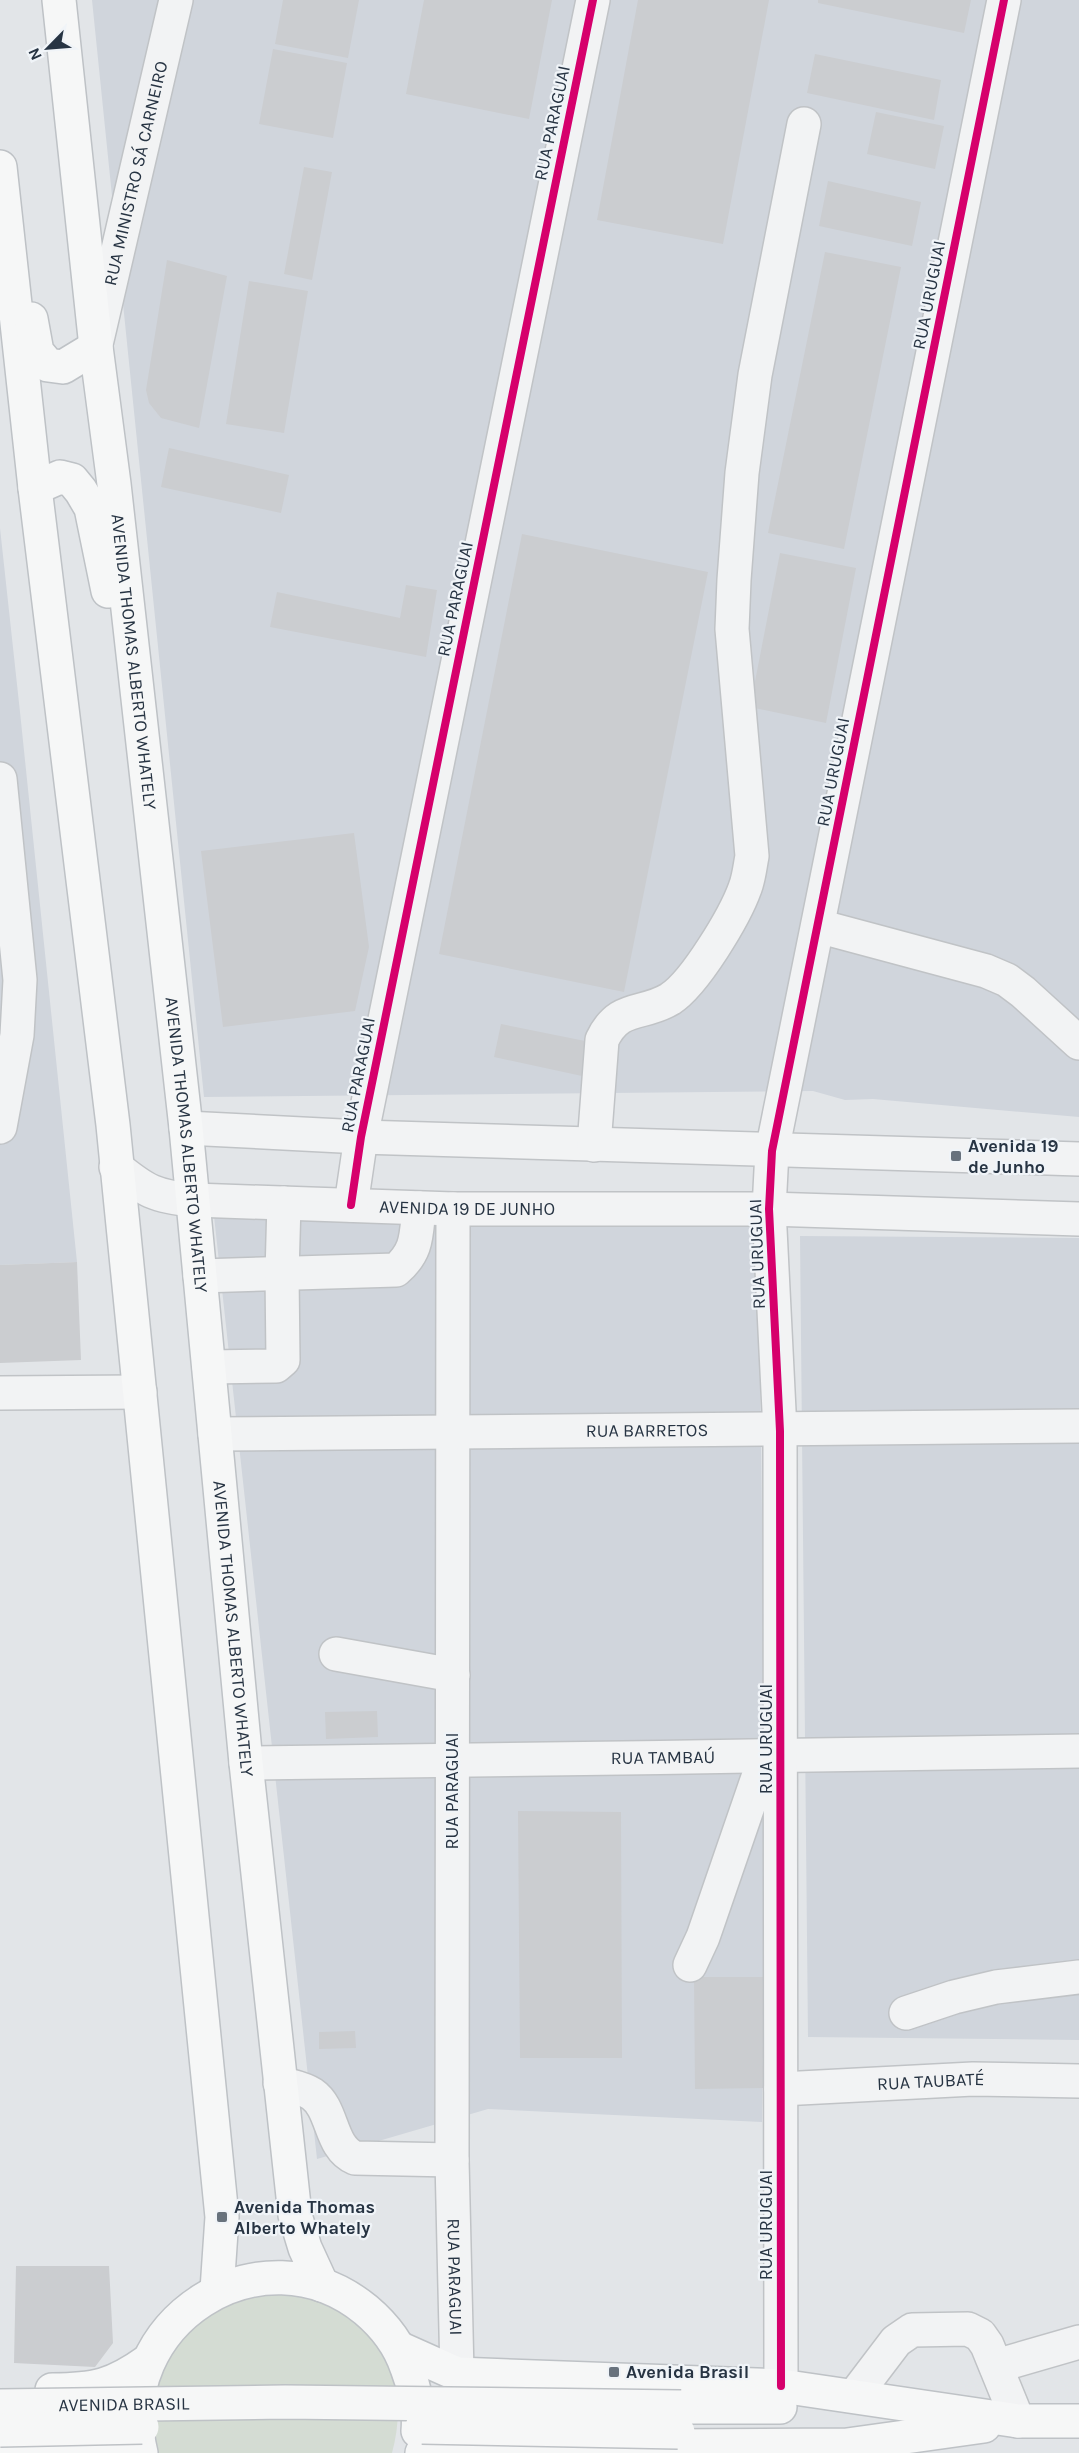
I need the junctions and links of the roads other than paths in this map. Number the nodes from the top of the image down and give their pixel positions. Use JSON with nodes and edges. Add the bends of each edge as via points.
{"nodes":[{"id":1,"x":59,"y":0,"type":"edge"},
{"id":2,"x":176,"y":0,"type":"edge"},
{"id":3,"x":593,"y":0,"type":"edge"},
{"id":4,"x":1004,"y":0,"type":"edge"},
{"id":5,"x":804,"y":124,"type":"dead end"},
{"id":6,"x":0,"y":167,"type":"edge"},
{"id":7,"x":5,"y":216,"type":"junction"},
{"id":8,"x":96,"y":347,"type":"junction"},
{"id":9,"x":35,"y":488,"type":"junction"},
{"id":10,"x":135,"y":675,"type":"junction"},
{"id":11,"x":0,"y":779,"type":"edge"},
{"id":12,"x":818,"y":926,"type":"junction"},
{"id":13,"x":1079,"y":1043,"type":"edge"},
{"id":14,"x":0,"y":1127,"type":"edge"},
{"id":15,"x":186,"y":1128,"type":"junction"},
{"id":16,"x":361,"y":1137,"type":"junction"},
{"id":17,"x":594,"y":1145,"type":"junction"},
{"id":18,"x":772,"y":1151,"type":"junction"},
{"id":19,"x":1079,"y":1160,"type":"edge"},
{"id":20,"x":116,"y":1167,"type":"junction"},
{"id":21,"x":194,"y":1200,"type":"junction"},
{"id":22,"x":284,"y":1203,"type":"junction"},
{"id":23,"x":351,"y":1205,"type":"junction"},
{"id":24,"x":419,"y":1208,"type":"junction"},
{"id":25,"x":453,"y":1209,"type":"junction"},
{"id":26,"x":769,"y":1209,"type":"junction"},
{"id":27,"x":1079,"y":1219,"type":"edge"},
{"id":28,"x":282,"y":1274,"type":"junction"},
{"id":29,"x":200,"y":1276,"type":"junction"},
{"id":30,"x":209,"y":1367,"type":"junction"},
{"id":31,"x":140,"y":1392,"type":"junction"},
{"id":32,"x":0,"y":1393,"type":"edge"},
{"id":33,"x":1079,"y":1426,"type":"edge"},
{"id":34,"x":453,"y":1431,"type":"junction"},
{"id":35,"x":780,"y":1431,"type":"junction"},
{"id":36,"x":215,"y":1434,"type":"junction"},
{"id":37,"x":336,"y":1654,"type":"dead end"},
{"id":38,"x":453,"y":1675,"type":"junction"},
{"id":39,"x":1079,"y":1751,"type":"edge"},
{"id":40,"x":773,"y":1757,"type":"junction"},
{"id":41,"x":452,"y":1759,"type":"junction"},
{"id":42,"x":246,"y":1763,"type":"junction"},
{"id":43,"x":690,"y":1965,"type":"dead end"},
{"id":44,"x":1079,"y":1977,"type":"edge"},
{"id":45,"x":906,"y":2013,"type":"dead end"},
{"id":46,"x":1079,"y":2081,"type":"edge"},
{"id":47,"x":280,"y":2083,"type":"junction"},
{"id":48,"x":781,"y":2089,"type":"junction"},
{"id":49,"x":452,"y":2160,"type":"junction"},
{"id":50,"x":322,"y":2285,"type":"junction"},
{"id":51,"x":217,"y":2290,"type":"junction"},
{"id":52,"x":1079,"y":2342,"type":"edge"},
{"id":53,"x":401,"y":2349,"type":"junction"},
{"id":54,"x":148,"y":2361,"type":"junction"},
{"id":55,"x":996,"y":2366,"type":"junction"},
{"id":56,"x":456,"y":2374,"type":"junction"},
{"id":57,"x":781,"y":2385,"type":"junction"},
{"id":58,"x":0,"y":2391,"type":"edge"},
{"id":59,"x":855,"y":2395,"type":"junction"},
{"id":60,"x":0,"y":2406,"type":"edge"},
{"id":61,"x":679,"y":2420,"type":"junction"},
{"id":62,"x":933,"y":2420,"type":"junction"},
{"id":63,"x":1018,"y":2421,"type":"junction"},
{"id":64,"x":1079,"y":2421,"type":"edge"},
{"id":65,"x":0,"y":2430,"type":"edge"},
{"id":66,"x":0,"y":2449,"type":"edge"},
{"id":67,"x":114,"y":2453,"type":"edge"},
{"id":68,"x":141,"y":2453,"type":"edge"},
{"id":69,"x":415,"y":2453,"type":"edge"},
{"id":70,"x":422,"y":2453,"type":"edge"}],
"edges":[{"from":1,"to":8,"type":"main road","name":"AVENIDA THOMAS ALBERTO WHATELY"},
{"from":2,"to":8,"type":"street","name":"RUA MINISTRO SÁ CARNEIRO"},
{"from":3,"to":16,"type":"street","name":"RUA PARAGUAI"},
{"from":4,"to":12,"type":"street","name":"RUA URUGUAI"},
{"from":5,"to":17,"type":"street","via":[[755,375],[742,473],[732,629],[752,856],[746,887],[697,972],[670,998],[620,1017],[608,1028],[602,1040]]},
{"from":6,"to":7,"type":"main road"},
{"from":7,"to":8,"type":"main road","via":[[37,352],[48,364],[63,367]]},
{"from":7,"to":9,"type":"main road"},
{"from":8,"to":10,"type":"main road","name":"AVENIDA THOMAS ALBERTO WHATELY"},
{"from":9,"to":10,"type":"main road","via":[[60,477],[72,480],[91,508],[109,595]]},
{"from":9,"to":20,"type":"main road"},
{"from":10,"to":15,"type":"main road","name":"AVENIDA THOMAS ALBERTO WHATELY"},
{"from":11,"to":14,"type":"street","via":[[20,980],[17,1035]]},
{"from":12,"to":13,"type":"street","via":[[1007,980]]},
{"from":12,"to":18,"type":"street","name":"RUA URUGUAI"},
{"from":15,"to":16,"type":"street"},
{"from":15,"to":21,"type":"main road","name":"AVENIDA THOMAS ALBERTO WHATELY"},
{"from":16,"to":17,"type":"street"},
{"from":16,"to":23,"type":"street","name":"RUA PARAGUAI"},
{"from":17,"to":18,"type":"street"},
{"from":18,"to":19,"type":"street"},
{"from":18,"to":26,"type":"street","name":"RUA URUGUAI"},
{"from":20,"to":21,"type":"street","name":"AVENIDA 19 DE JUNHO","via":[[142,1188]]},
{"from":20,"to":31,"type":"main road"},
{"from":21,"to":22,"type":"street","name":"AVENIDA 19 DE JUNHO"},
{"from":21,"to":29,"type":"main road","name":"AVENIDA THOMAS ALBERTO WHATELY"},
{"from":22,"to":23,"type":"street","name":"AVENIDA 19 DE JUNHO"},
{"from":22,"to":28,"type":"street"},
{"from":23,"to":24,"type":"street","name":"AVENIDA 19 DE JUNHO"},
{"from":24,"to":25,"type":"street","name":"AVENIDA 19 DE JUNHO"},
{"from":24,"to":28,"type":"street","via":[[415,1244],[396,1270]]},
{"from":25,"to":26,"type":"street","name":"AVENIDA 19 DE JUNHO"},
{"from":25,"to":34,"type":"street","name":"RUA PARAGUAI"},
{"from":26,"to":27,"type":"street","name":"AVENIDA 19 DE JUNHO"},
{"from":26,"to":35,"type":"street","name":"RUA URUGUAI"},
{"from":28,"to":29,"type":"street"},
{"from":28,"to":30,"type":"street","via":[[283,1360],[276,1366]]},
{"from":29,"to":30,"type":"main road","name":"AVENIDA THOMAS ALBERTO WHATELY"},
{"from":30,"to":36,"type":"main road","name":"AVENIDA THOMAS ALBERTO WHATELY"},
{"from":31,"to":32,"type":"street"},
{"from":31,"to":51,"type":"main road","via":[[222,2217]]},
{"from":33,"to":35,"type":"street","name":"RUA BARRETOS"},
{"from":34,"to":35,"type":"street","name":"RUA BARRETOS"},
{"from":34,"to":36,"type":"street","name":"RUA BARRETOS"},
{"from":34,"to":38,"type":"street","name":"RUA PARAGUAI"},
{"from":35,"to":40,"type":"street","name":"RUA URUGUAI"},
{"from":36,"to":42,"type":"main road","name":"AVENIDA THOMAS ALBERTO WHATELY"},
{"from":37,"to":38,"type":"street"},
{"from":38,"to":41,"type":"street","name":"RUA PARAGUAI"},
{"from":39,"to":40,"type":"street","name":"RUA TAMBAÚ"},
{"from":40,"to":41,"type":"street","name":"RUA TAMBAÚ"},
{"from":40,"to":43,"type":"street"},
{"from":40,"to":48,"type":"street","name":"RUA URUGUAI"},
{"from":41,"to":42,"type":"street","name":"RUA TAMBAÚ"},
{"from":41,"to":49,"type":"street","name":"RUA PARAGUAI"},
{"from":42,"to":47,"type":"main road","name":"AVENIDA THOMAS ALBERTO WHATELY"},
{"from":44,"to":45,"type":"street","via":[[996,1987]]},
{"from":46,"to":48,"type":"street","name":"RUA TAUBATÉ","via":[[973,2079]]},
{"from":47,"to":49,"type":"street","via":[[311,2093],[321,2104],[340,2146],[355,2158]]},
{"from":47,"to":50,"type":"main road","name":"AVENIDA THOMAS ALBERTO WHATELY","via":[[295,2215]]},
{"from":48,"to":57,"type":"street","name":"RUA URUGUAI"},
{"from":49,"to":56,"type":"street","name":"RUA PARAGUAI"},
{"from":50,"to":51,"type":"main road","via":[[287,2278],[252,2280]]},
{"from":50,"to":53,"type":"main road","via":[[353,2300],[380,2322]]},
{"from":51,"to":54,"type":"main road","via":[[189,2308],[165,2332]]},
{"from":52,"to":55,"type":"street"},
{"from":53,"to":56,"type":"main road","name":"AVENIDA BRASIL"},
{"from":53,"to":69,"type":"main road","via":[[419,2416]]},
{"from":54,"to":58,"type":"main road","name":"AVENIDA BRASIL","via":[[97,2388]]},
{"from":54,"to":68,"type":"main road","via":[[137,2396],[136,2434]]},
{"from":55,"to":59,"type":"street","via":[[980,2335],[968,2329],[912,2330],[896,2341]]},
{"from":55,"to":63,"type":"street"},
{"from":56,"to":57,"type":"main road","name":"AVENIDA BRASIL"},
{"from":57,"to":59,"type":"main road","name":"AVENIDA BRASIL"},
{"from":59,"to":62,"type":"main road","name":"AVENIDA BRASIL"},
{"from":60,"to":61,"type":"main road","name":"AVENIDA BRASIL","bridge":true,"via":[[285,2402]]},
{"from":61,"to":62,"type":"main road","name":"AVENIDA BRASIL"},
{"from":61,"to":65,"type":"main road","name":"AVENIDA BRASIL","bridge":true},
{"from":62,"to":63,"type":"main road","name":"AVENIDA BRASIL"},
{"from":62,"to":70,"type":"main road","name":"AVENIDA BRASIL","via":[[847,2445],[440,2447]]},
{"from":63,"to":64,"type":"main road","name":"AVENIDA BRASIL"},
{"from":66,"to":67,"type":"main road","via":[[85,2446]]}]}
